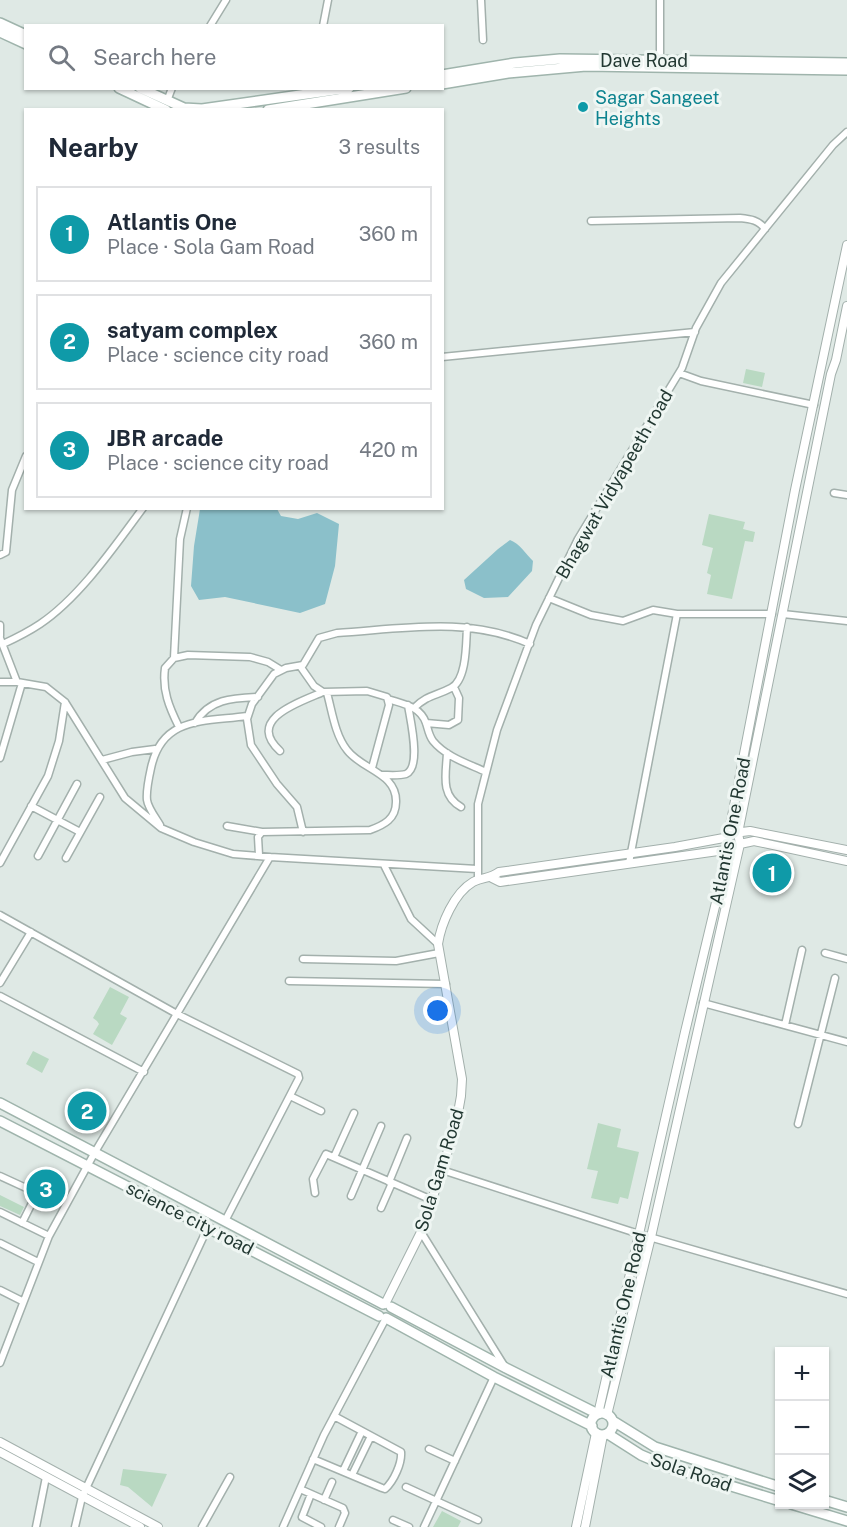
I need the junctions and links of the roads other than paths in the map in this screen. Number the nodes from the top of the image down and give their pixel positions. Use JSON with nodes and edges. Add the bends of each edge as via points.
{"nodes":[{"id":1,"x":226,"y":0,"type":"edge"},
{"id":2,"x":328,"y":0,"type":"edge"},
{"id":3,"x":481,"y":0,"type":"edge"},
{"id":4,"x":660,"y":0,"type":"edge"},
{"id":5,"x":0,"y":23,"type":"edge"},
{"id":6,"x":211,"y":24,"type":"edge"},
{"id":7,"x":323,"y":24,"type":"edge"},
{"id":8,"x":0,"y":32,"type":"edge"},
{"id":9,"x":24,"y":34,"type":"edge"},
{"id":10,"x":483,"y":40,"type":"dead end"},
{"id":11,"x":24,"y":43,"type":"edge"},
{"id":12,"x":660,"y":60,"type":"junction"},
{"id":13,"x":847,"y":63,"type":"edge"},
{"id":14,"x":847,"y":70,"type":"edge"},
{"id":15,"x":444,"y":75,"type":"edge"},
{"id":16,"x":444,"y":84,"type":"edge"},
{"id":17,"x":125,"y":90,"type":"edge"},
{"id":18,"x":143,"y":90,"type":"edge"},
{"id":19,"x":171,"y":90,"type":"edge"},
{"id":20,"x":291,"y":90,"type":"edge"},
{"id":21,"x":336,"y":90,"type":"edge"},
{"id":22,"x":394,"y":90,"type":"edge"},
{"id":23,"x":286,"y":98,"type":"junction"},
{"id":24,"x":167,"y":105,"type":"edge"},
{"id":25,"x":184,"y":108,"type":"edge"},
{"id":26,"x":210,"y":108,"type":"edge"},
{"id":27,"x":276,"y":108,"type":"edge"},
{"id":28,"x":281,"y":108,"type":"edge"},
{"id":29,"x":847,"y":132,"type":"edge"},
{"id":30,"x":591,"y":221,"type":"dead end"},
{"id":31,"x":765,"y":229,"type":"junction"},
{"id":32,"x":847,"y":245,"type":"edge"},
{"id":33,"x":847,"y":306,"type":"edge"},
{"id":34,"x":695,"y":333,"type":"junction"},
{"id":35,"x":444,"y":357,"type":"edge"},
{"id":36,"x":679,"y":373,"type":"junction"},
{"id":37,"x":814,"y":405,"type":"junction"},
{"id":38,"x":24,"y":461,"type":"edge"},
{"id":39,"x":834,"y":493,"type":"dead end"},
{"id":40,"x":847,"y":495,"type":"edge"},
{"id":41,"x":141,"y":510,"type":"edge"},
{"id":42,"x":187,"y":510,"type":"edge"},
{"id":43,"x":0,"y":555,"type":"edge"},
{"id":44,"x":549,"y":598,"type":"junction"},
{"id":45,"x":677,"y":614,"type":"junction"},
{"id":46,"x":772,"y":614,"type":"junction"},
{"id":47,"x":783,"y":614,"type":"junction"},
{"id":48,"x":847,"y":621,"type":"edge"},
{"id":49,"x":0,"y":625,"type":"edge"},
{"id":50,"x":467,"y":627,"type":"junction"},
{"id":51,"x":1,"y":632,"type":"edge"},
{"id":52,"x":1,"y":639,"type":"edge"},
{"id":53,"x":530,"y":644,"type":"junction"},
{"id":54,"x":174,"y":658,"type":"junction"},
{"id":55,"x":300,"y":666,"type":"junction"},
{"id":56,"x":281,"y":670,"type":"junction"},
{"id":57,"x":0,"y":681,"type":"edge"},
{"id":58,"x":19,"y":682,"type":"junction"},
{"id":59,"x":454,"y":687,"type":"junction"},
{"id":60,"x":325,"y":693,"type":"junction"},
{"id":61,"x":258,"y":697,"type":"junction"},
{"id":62,"x":388,"y":699,"type":"junction"},
{"id":63,"x":65,"y":702,"type":"junction"},
{"id":64,"x":411,"y":706,"type":"junction"},
{"id":65,"x":248,"y":716,"type":"junction"},
{"id":66,"x":195,"y":723,"type":"junction"},
{"id":67,"x":426,"y":723,"type":"junction"},
{"id":68,"x":179,"y":727,"type":"junction"},
{"id":69,"x":155,"y":749,"type":"junction"},
{"id":70,"x":280,"y":751,"type":"dead end"},
{"id":71,"x":447,"y":753,"type":"junction"},
{"id":72,"x":0,"y":758,"type":"edge"},
{"id":73,"x":102,"y":760,"type":"junction"},
{"id":74,"x":372,"y":768,"type":"junction"},
{"id":75,"x":486,"y":772,"type":"junction"},
{"id":76,"x":381,"y":775,"type":"junction"},
{"id":77,"x":78,"y":784,"type":"dead end"},
{"id":78,"x":100,"y":797,"type":"dead end"},
{"id":79,"x":31,"y":806,"type":"junction"},
{"id":80,"x":461,"y":807,"type":"dead end"},
{"id":81,"x":58,"y":820,"type":"junction"},
{"id":82,"x":227,"y":826,"type":"dead end"},
{"id":83,"x":161,"y":828,"type":"junction"},
{"id":84,"x":80,"y":832,"type":"junction"},
{"id":85,"x":262,"y":832,"type":"junction"},
{"id":86,"x":303,"y":832,"type":"junction"},
{"id":87,"x":738,"y":833,"type":"junction"},
{"id":88,"x":729,"y":837,"type":"junction"},
{"id":89,"x":740,"y":844,"type":"junction"},
{"id":90,"x":729,"y":848,"type":"junction"},
{"id":91,"x":847,"y":850,"type":"edge"},
{"id":92,"x":631,"y":853,"type":"junction"},
{"id":93,"x":259,"y":855,"type":"junction"},
{"id":94,"x":38,"y":856,"type":"dead end"},
{"id":95,"x":270,"y":857,"type":"junction"},
{"id":96,"x":66,"y":858,"type":"dead end"},
{"id":97,"x":847,"y":861,"type":"edge"},
{"id":98,"x":0,"y":863,"type":"edge"},
{"id":99,"x":629,"y":863,"type":"junction"},
{"id":100,"x":384,"y":865,"type":"junction"},
{"id":101,"x":477,"y":869,"type":"junction"},
{"id":102,"x":492,"y":878,"type":"junction"},
{"id":103,"x":478,"y":880,"type":"junction"},
{"id":104,"x":0,"y":915,"type":"edge"},
{"id":105,"x":30,"y":932,"type":"junction"},
{"id":106,"x":439,"y":948,"type":"junction"},
{"id":107,"x":802,"y":950,"type":"dead end"},
{"id":108,"x":825,"y":953,"type":"dead end"},
{"id":109,"x":303,"y":959,"type":"dead end"},
{"id":110,"x":847,"y":959,"type":"edge"},
{"id":111,"x":835,"y":978,"type":"dead end"},
{"id":112,"x":289,"y":981,"type":"dead end"},
{"id":113,"x":0,"y":983,"type":"edge"},
{"id":114,"x":446,"y":984,"type":"junction"},
{"id":115,"x":0,"y":996,"type":"edge"},
{"id":116,"x":703,"y":1003,"type":"junction"},
{"id":117,"x":177,"y":1014,"type":"junction"},
{"id":118,"x":785,"y":1025,"type":"junction"},
{"id":119,"x":820,"y":1035,"type":"junction"},
{"id":120,"x":847,"y":1042,"type":"edge"},
{"id":121,"x":144,"y":1072,"type":"junction"},
{"id":122,"x":290,"y":1096,"type":"junction"},
{"id":123,"x":0,"y":1103,"type":"edge"},
{"id":124,"x":321,"y":1111,"type":"dead end"},
{"id":125,"x":354,"y":1113,"type":"dead end"},
{"id":126,"x":0,"y":1121,"type":"edge"},
{"id":127,"x":798,"y":1124,"type":"dead end"},
{"id":128,"x":381,"y":1126,"type":"dead end"},
{"id":129,"x":407,"y":1138,"type":"dead end"},
{"id":130,"x":94,"y":1152,"type":"junction"},
{"id":131,"x":334,"y":1157,"type":"junction"},
{"id":132,"x":87,"y":1166,"type":"junction"},
{"id":133,"x":362,"y":1170,"type":"junction"},
{"id":134,"x":442,"y":1170,"type":"junction"},
{"id":135,"x":0,"y":1176,"type":"edge"},
{"id":136,"x":391,"y":1182,"type":"junction"},
{"id":137,"x":315,"y":1193,"type":"dead end"},
{"id":138,"x":351,"y":1196,"type":"dead end"},
{"id":139,"x":432,"y":1200,"type":"junction"},
{"id":140,"x":381,"y":1208,"type":"dead end"},
{"id":141,"x":0,"y":1212,"type":"edge"},
{"id":142,"x":225,"y":1221,"type":"junction"},
{"id":143,"x":22,"y":1223,"type":"junction"},
{"id":144,"x":208,"y":1227,"type":"junction"},
{"id":145,"x":421,"y":1232,"type":"junction"},
{"id":146,"x":639,"y":1234,"type":"junction"},
{"id":147,"x":49,"y":1236,"type":"junction"},
{"id":148,"x":651,"y":1237,"type":"junction"},
{"id":149,"x":0,"y":1243,"type":"edge"},
{"id":150,"x":38,"y":1262,"type":"junction"},
{"id":151,"x":0,"y":1290,"type":"edge"},
{"id":152,"x":847,"y":1294,"type":"edge"},
{"id":153,"x":22,"y":1302,"type":"junction"},
{"id":154,"x":386,"y":1305,"type":"junction"},
{"id":155,"x":383,"y":1317,"type":"junction"},
{"id":156,"x":0,"y":1363,"type":"edge"},
{"id":157,"x":506,"y":1368,"type":"junction"},
{"id":158,"x":494,"y":1377,"type":"junction"},
{"id":159,"x":334,"y":1416,"type":"junction"},
{"id":160,"x":606,"y":1417,"type":"junction"},
{"id":161,"x":362,"y":1431,"type":"junction"},
{"id":162,"x":600,"y":1432,"type":"junction"},
{"id":163,"x":371,"y":1436,"type":"junction"},
{"id":164,"x":0,"y":1442,"type":"edge"},
{"id":165,"x":429,"y":1449,"type":"dead end"},
{"id":166,"x":0,"y":1452,"type":"edge"},
{"id":167,"x":313,"y":1459,"type":"junction"},
{"id":168,"x":454,"y":1461,"type":"junction"},
{"id":169,"x":343,"y":1471,"type":"junction"},
{"id":170,"x":352,"y":1474,"type":"junction"},
{"id":171,"x":46,"y":1477,"type":"junction"},
{"id":172,"x":230,"y":1477,"type":"dead end"},
{"id":173,"x":332,"y":1482,"type":"dead end"},
{"id":174,"x":775,"y":1485,"type":"edge"},
{"id":175,"x":406,"y":1487,"type":"dead end"},
{"id":176,"x":86,"y":1488,"type":"junction"},
{"id":177,"x":300,"y":1489,"type":"junction"},
{"id":178,"x":311,"y":1494,"type":"junction"},
{"id":179,"x":82,"y":1497,"type":"junction"},
{"id":180,"x":775,"y":1499,"type":"edge"},
{"id":181,"x":324,"y":1500,"type":"junction"},
{"id":182,"x":436,"y":1501,"type":"junction"},
{"id":183,"x":829,"y":1501,"type":"edge"},
{"id":184,"x":847,"y":1507,"type":"edge"},
{"id":185,"x":807,"y":1509,"type":"edge"},
{"id":186,"x":393,"y":1520,"type":"dead end"},
{"id":187,"x":478,"y":1520,"type":"dead end"},
{"id":188,"x":847,"y":1521,"type":"edge"},
{"id":189,"x":36,"y":1527,"type":"edge"},
{"id":190,"x":75,"y":1527,"type":"edge"},
{"id":191,"x":141,"y":1527,"type":"edge"},
{"id":192,"x":158,"y":1527,"type":"edge"},
{"id":193,"x":202,"y":1527,"type":"edge"},
{"id":194,"x":283,"y":1527,"type":"edge"},
{"id":195,"x":321,"y":1527,"type":"edge"},
{"id":196,"x":339,"y":1527,"type":"edge"},
{"id":197,"x":409,"y":1527,"type":"edge"},
{"id":198,"x":424,"y":1527,"type":"edge"},
{"id":199,"x":576,"y":1527,"type":"edge"},
{"id":200,"x":585,"y":1527,"type":"edge"}],
"edges":[{"from":1,"to":6,"type":"street"},
{"from":2,"to":7,"type":"street"},
{"from":3,"to":10,"type":"street"},
{"from":4,"to":12,"type":"street"},
{"from":5,"to":9,"type":"main road"},
{"from":8,"to":11,"type":"main road"},
{"from":12,"to":13,"type":"main road","name":"Dave Road"},
{"from":12,"to":15,"type":"main road","name":"Dave Road","via":[[515,63]]},
{"from":14,"to":16,"type":"main road","via":[[586,66]]},
{"from":17,"to":24,"type":"main road"},
{"from":18,"to":24,"type":"main road"},
{"from":19,"to":24,"type":"street"},
{"from":20,"to":23,"type":"street"},
{"from":21,"to":23,"type":"main road"},
{"from":22,"to":28,"type":"main road"},
{"from":23,"to":26,"type":"main road"},
{"from":23,"to":27,"type":"street"},
{"from":24,"to":25,"type":"main road"},
{"from":29,"to":31,"type":"street","name":"Bhagwat Vidyapeeth road"},
{"from":30,"to":31,"type":"street","via":[[740,218],[752,219]]},
{"from":31,"to":34,"type":"street","name":"Bhagwat Vidyapeeth road","via":[[721,283]]},
{"from":32,"to":37,"type":"street","name":"Atlantis One Road"},
{"from":33,"to":47,"type":"street","name":"Atlantis One Road"},
{"from":34,"to":35,"type":"street"},
{"from":34,"to":36,"type":"street","name":"Bhagwat Vidyapeeth road"},
{"from":36,"to":37,"type":"street"},
{"from":36,"to":44,"type":"street","name":"Bhagwat Vidyapeeth road","via":[[578,540]]},
{"from":37,"to":46,"type":"street","name":"Atlantis One Road"},
{"from":38,"to":43,"type":"street","via":[[12,490],[6,552]]},
{"from":39,"to":40,"type":"street"},
{"from":41,"to":52,"type":"street","via":[[90,576],[56,611],[42,623]]},
{"from":42,"to":54,"type":"street","via":[[180,540]]},
{"from":44,"to":45,"type":"street","via":[[591,615],[623,621],[653,610]]},
{"from":44,"to":53,"type":"street","name":"Bhagwat Vidyapeeth road"},
{"from":45,"to":46,"type":"street"},
{"from":45,"to":92,"type":"street"},
{"from":46,"to":88,"type":"street","name":"Atlantis One Road"},
{"from":47,"to":48,"type":"street"},
{"from":47,"to":87,"type":"street","name":"Atlantis One Road"},
{"from":49,"to":51,"type":"street"},
{"from":50,"to":53,"type":"street","via":[[502,633]]},
{"from":50,"to":55,"type":"street","via":[[326,635]]},
{"from":50,"to":59,"type":"street","via":[[463,669]]},
{"from":51,"to":52,"type":"street"},
{"from":52,"to":58,"type":"street"},
{"from":53,"to":75,"type":"street","name":"Bhagwat Vidyapeeth road","via":[[497,730]]},
{"from":54,"to":56,"type":"street","via":[[250,657]]},
{"from":54,"to":68,"type":"street","via":[[165,668],[164,685]]},
{"from":55,"to":56,"type":"street"},
{"from":55,"to":60,"type":"street"},
{"from":56,"to":61,"type":"street"},
{"from":57,"to":58,"type":"street"},
{"from":58,"to":63,"type":"street","via":[[46,687]]},
{"from":58,"to":72,"type":"street"},
{"from":59,"to":64,"type":"street"},
{"from":59,"to":67,"type":"street","via":[[459,698],[458,720],[449,725]]},
{"from":60,"to":62,"type":"street","via":[[367,691]]},
{"from":60,"to":70,"type":"street","via":[[285,708],[272,720],[270,738]]},
{"from":60,"to":74,"type":"street","via":[[346,750]]},
{"from":61,"to":65,"type":"street"},
{"from":61,"to":66,"type":"street","via":[[220,701]]},
{"from":62,"to":64,"type":"street"},
{"from":62,"to":74,"type":"street"},
{"from":63,"to":73,"type":"street"},
{"from":63,"to":79,"type":"street","via":[[54,759]]},
{"from":64,"to":67,"type":"street"},
{"from":64,"to":76,"type":"street","via":[[411,771]]},
{"from":65,"to":66,"type":"street"},
{"from":65,"to":86,"type":"street","via":[[251,745],[297,807]]},
{"from":66,"to":68,"type":"street"},
{"from":67,"to":71,"type":"street","via":[[433,741]]},
{"from":68,"to":69,"type":"street"},
{"from":69,"to":73,"type":"street"},
{"from":69,"to":83,"type":"street","via":[[147,801]]},
{"from":71,"to":75,"type":"street"},
{"from":71,"to":80,"type":"street","via":[[447,792]]},
{"from":73,"to":83,"type":"street","via":[[125,798]]},
{"from":74,"to":76,"type":"street"},
{"from":75,"to":101,"type":"street","name":"Bhagwat Vidyapeeth road","via":[[478,804]]},
{"from":76,"to":86,"type":"street","via":[[396,795],[396,810],[385,824],[370,830]]},
{"from":77,"to":81,"type":"street"},
{"from":78,"to":84,"type":"street"},
{"from":79,"to":81,"type":"street"},
{"from":79,"to":98,"type":"street"},
{"from":81,"to":84,"type":"street"},
{"from":81,"to":94,"type":"street"},
{"from":82,"to":85,"type":"street"},
{"from":83,"to":93,"type":"street","via":[[233,854]]},
{"from":84,"to":96,"type":"street"},
{"from":85,"to":86,"type":"street"},
{"from":85,"to":93,"type":"street","via":[[258,837]]},
{"from":87,"to":88,"type":"street"},
{"from":87,"to":89,"type":"street","name":"Atlantis One Road"},
{"from":87,"to":91,"type":"street","via":[[750,831]]},
{"from":88,"to":90,"type":"street","name":"Atlantis One Road"},
{"from":88,"to":92,"type":"street"},
{"from":89,"to":90,"type":"street"},
{"from":89,"to":97,"type":"street","via":[[753,841]]},
{"from":89,"to":116,"type":"street","name":"Atlantis One Road"},
{"from":90,"to":99,"type":"street"},
{"from":90,"to":146,"type":"street","name":"Atlantis One Road"},
{"from":92,"to":99,"type":"street"},
{"from":92,"to":102,"type":"street","via":[[499,872]]},
{"from":93,"to":95,"type":"street"},
{"from":95,"to":100,"type":"street"},
{"from":95,"to":117,"type":"street"},
{"from":99,"to":102,"type":"street","via":[[500,882]]},
{"from":100,"to":101,"type":"street"},
{"from":100,"to":106,"type":"street","via":[[411,919]]},
{"from":101,"to":103,"type":"street","name":"Bhagwat Vidyapeeth road"},
{"from":102,"to":103,"type":"street"},
{"from":103,"to":106,"type":"street","via":[[454,903],[440,933]]},
{"from":104,"to":105,"type":"street"},
{"from":105,"to":113,"type":"street"},
{"from":105,"to":117,"type":"street"},
{"from":106,"to":109,"type":"street","via":[[396,961]]},
{"from":106,"to":114,"type":"street","name":"Sola Gam Road"},
{"from":107,"to":118,"type":"street"},
{"from":108,"to":110,"type":"street"},
{"from":111,"to":119,"type":"street"},
{"from":112,"to":114,"type":"street"},
{"from":114,"to":134,"type":"street","name":"Sola Gam Road","via":[[462,1087]]},
{"from":115,"to":121,"type":"street"},
{"from":116,"to":118,"type":"street"},
{"from":116,"to":148,"type":"street","name":"Atlantis One Road"},
{"from":117,"to":121,"type":"street"},
{"from":117,"to":122,"type":"street","via":[[298,1074]]},
{"from":118,"to":119,"type":"street"},
{"from":119,"to":120,"type":"street"},
{"from":119,"to":127,"type":"street"},
{"from":121,"to":130,"type":"street"},
{"from":122,"to":124,"type":"street"},
{"from":122,"to":142,"type":"street"},
{"from":123,"to":130,"type":"main road","name":"Sola Road"},
{"from":125,"to":131,"type":"street"},
{"from":126,"to":132,"type":"main road","name":"science city road"},
{"from":128,"to":133,"type":"street"},
{"from":129,"to":136,"type":"street"},
{"from":130,"to":132,"type":"street"},
{"from":130,"to":142,"type":"main road","name":"Sola Road"},
{"from":131,"to":133,"type":"street"},
{"from":131,"to":137,"type":"street","via":[[324,1156],[313,1181]]},
{"from":132,"to":144,"type":"main road","name":"science city road"},
{"from":132,"to":147,"type":"street"},
{"from":133,"to":136,"type":"street"},
{"from":133,"to":138,"type":"street"},
{"from":134,"to":139,"type":"street","name":"Sola Gam Road"},
{"from":134,"to":146,"type":"street"},
{"from":135,"to":143,"type":"street","via":[[37,1193]]},
{"from":136,"to":139,"type":"street"},
{"from":136,"to":140,"type":"street"},
{"from":139,"to":145,"type":"street","name":"Sola Gam Road"},
{"from":141,"to":143,"type":"street"},
{"from":142,"to":154,"type":"main road","name":"Sola Road"},
{"from":143,"to":147,"type":"street"},
{"from":144,"to":155,"type":"main road","name":"science city road"},
{"from":144,"to":176,"type":"street"},
{"from":145,"to":154,"type":"street","name":"Sola Gam Road"},
{"from":145,"to":157,"type":"street"},
{"from":146,"to":148,"type":"street"},
{"from":146,"to":160,"type":"street","name":"Atlantis One Road"},
{"from":147,"to":150,"type":"street"},
{"from":148,"to":152,"type":"street"},
{"from":148,"to":160,"type":"street","name":"Atlantis One Road"},
{"from":149,"to":150,"type":"street"},
{"from":150,"to":153,"type":"street"},
{"from":151,"to":153,"type":"street"},
{"from":153,"to":156,"type":"street"},
{"from":154,"to":155,"type":"main road","via":[[378,1309]]},
{"from":154,"to":157,"type":"main road","name":"Sola Road"},
{"from":155,"to":158,"type":"main road","name":"science city road"},
{"from":155,"to":159,"type":"street"},
{"from":157,"to":160,"type":"main road","name":"Sola Road"},
{"from":158,"to":162,"type":"main road","name":"science city road"},
{"from":158,"to":168,"type":"street"},
{"from":159,"to":161,"type":"street"},
{"from":159,"to":167,"type":"street"},
{"from":160,"to":162,"type":"main road","via":[[612,1428]]},
{"from":160,"to":162,"type":"main road","via":[[593,1419]]},
{"from":160,"to":174,"type":"main road","name":"Sola Road","via":[[655,1447]]},
{"from":161,"to":163,"type":"street"},
{"from":161,"to":169,"type":"street"},
{"from":162,"to":180,"type":"main road","name":"Sola Road","via":[[669,1467]]},
{"from":162,"to":199,"type":"street"},
{"from":162,"to":200,"type":"street"},
{"from":163,"to":170,"type":"street"},
{"from":163,"to":170,"type":"street","via":[[401,1452],[391,1483],[386,1489]]},
{"from":164,"to":176,"type":"street"},
{"from":165,"to":168,"type":"street"},
{"from":166,"to":171,"type":"street"},
{"from":167,"to":169,"type":"street"},
{"from":167,"to":177,"type":"street"},
{"from":168,"to":182,"type":"street"},
{"from":169,"to":170,"type":"street"},
{"from":171,"to":179,"type":"street"},
{"from":171,"to":189,"type":"street"},
{"from":172,"to":193,"type":"street"},
{"from":173,"to":181,"type":"street"},
{"from":175,"to":182,"type":"street"},
{"from":176,"to":179,"type":"street"},
{"from":176,"to":192,"type":"street"},
{"from":177,"to":178,"type":"street"},
{"from":177,"to":194,"type":"street"},
{"from":178,"to":181,"type":"street"},
{"from":178,"to":195,"type":"street","via":[[302,1517]]},
{"from":179,"to":190,"type":"street"},
{"from":179,"to":191,"type":"street"},
{"from":181,"to":196,"type":"street","via":[[345,1510]]},
{"from":182,"to":187,"type":"street"},
{"from":182,"to":198,"type":"street"},
{"from":183,"to":184,"type":"main road"},
{"from":185,"to":188,"type":"main road"},
{"from":186,"to":197,"type":"street"}]}
